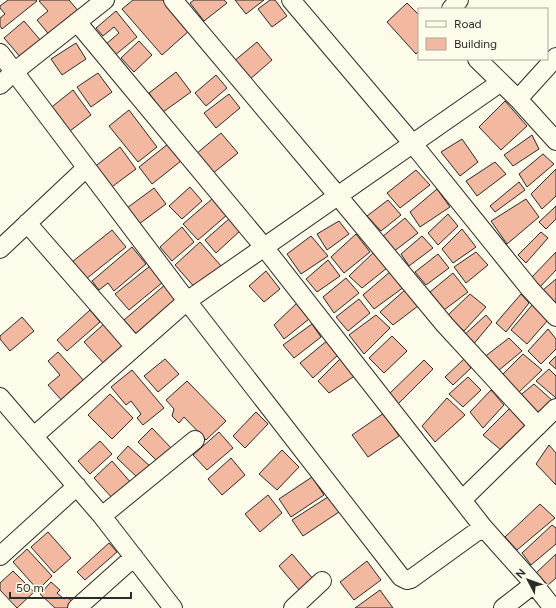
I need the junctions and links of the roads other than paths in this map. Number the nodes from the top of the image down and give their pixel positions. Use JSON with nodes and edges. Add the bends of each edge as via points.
{"nodes":[{"id":1,"x":105,"y":0,"type":"edge"},
{"id":2,"x":172,"y":0,"type":"edge"},
{"id":3,"x":292,"y":0,"type":"edge"},
{"id":4,"x":459,"y":0,"type":"edge"},
{"id":5,"x":452,"y":8,"type":"edge"},
{"id":6,"x":77,"y":22,"type":"junction"},
{"id":7,"x":0,"y":53,"type":"edge"},
{"id":8,"x":556,"y":57,"type":"edge"},
{"id":9,"x":478,"y":60,"type":"edge"},
{"id":10,"x":14,"y":72,"type":"junction"},
{"id":11,"x":501,"y":82,"type":"junction"},
{"id":12,"x":0,"y":85,"type":"edge"},
{"id":13,"x":518,"y":99,"type":"junction"},
{"id":14,"x":556,"y":142,"type":"edge"},
{"id":15,"x":414,"y":144,"type":"junction"},
{"id":16,"x":86,"y":168,"type":"junction"},
{"id":17,"x":338,"y":196,"type":"junction"},
{"id":18,"x":27,"y":223,"type":"junction"},
{"id":19,"x":264,"y":247,"type":"junction"},
{"id":20,"x":0,"y":249,"type":"edge"},
{"id":21,"x":187,"y":301,"type":"junction"},
{"id":22,"x":556,"y":317,"type":"edge"},
{"id":23,"x":135,"y":347,"type":"junction"},
{"id":24,"x":0,"y":397,"type":"edge"},
{"id":25,"x":556,"y":408,"type":"edge"},
{"id":26,"x":538,"y":426,"type":"junction"},
{"id":27,"x":34,"y":436,"type":"junction"},
{"id":28,"x":195,"y":440,"type":"dead end"},
{"id":29,"x":76,"y":486,"type":"junction"},
{"id":30,"x":462,"y":500,"type":"junction"},
{"id":31,"x":102,"y":516,"type":"junction"},
{"id":32,"x":483,"y":527,"type":"junction"},
{"id":33,"x":0,"y":556,"type":"edge"},
{"id":34,"x":134,"y":557,"type":"junction"},
{"id":35,"x":322,"y":581,"type":"dead end"},
{"id":36,"x":534,"y":584,"type":"junction"},
{"id":37,"x":77,"y":608,"type":"edge"},
{"id":38,"x":172,"y":608,"type":"edge"},
{"id":39,"x":293,"y":608,"type":"edge"},
{"id":40,"x":503,"y":608,"type":"edge"},
{"id":41,"x":552,"y":608,"type":"edge"}],
"edges":[{"from":1,"to":6,"type":"street"},
{"from":2,"to":17,"type":"street"},
{"from":3,"to":15,"type":"street"},
{"from":4,"to":5,"type":"street"},
{"from":6,"to":10,"type":"street"},
{"from":6,"to":19,"type":"street"},
{"from":7,"to":10,"type":"street"},
{"from":8,"to":13,"type":"street"},
{"from":9,"to":11,"type":"street"},
{"from":10,"to":12,"type":"street"},
{"from":10,"to":16,"type":"street"},
{"from":11,"to":13,"type":"street"},
{"from":11,"to":15,"type":"street"},
{"from":13,"to":14,"type":"street"},
{"from":15,"to":17,"type":"street"},
{"from":15,"to":22,"type":"street","via":[[495,248]]},
{"from":16,"to":18,"type":"street"},
{"from":16,"to":21,"type":"street"},
{"from":17,"to":19,"type":"street"},
{"from":17,"to":26,"type":"street","via":[[445,325]]},
{"from":18,"to":20,"type":"street"},
{"from":18,"to":23,"type":"street"},
{"from":19,"to":21,"type":"street"},
{"from":19,"to":30,"type":"street"},
{"from":21,"to":23,"type":"street"},
{"from":21,"to":32,"type":"street","via":[[401,577],[411,579]]},
{"from":23,"to":27,"type":"street"},
{"from":24,"to":27,"type":"street"},
{"from":25,"to":26,"type":"street"},
{"from":26,"to":30,"type":"street"},
{"from":27,"to":29,"type":"street"},
{"from":28,"to":31,"type":"street"},
{"from":29,"to":31,"type":"street"},
{"from":29,"to":33,"type":"street"},
{"from":30,"to":32,"type":"street"},
{"from":31,"to":34,"type":"street"},
{"from":32,"to":36,"type":"street"},
{"from":34,"to":37,"type":"street"},
{"from":34,"to":38,"type":"street"},
{"from":35,"to":39,"type":"street"},
{"from":36,"to":40,"type":"street"},
{"from":36,"to":41,"type":"street"}]}
